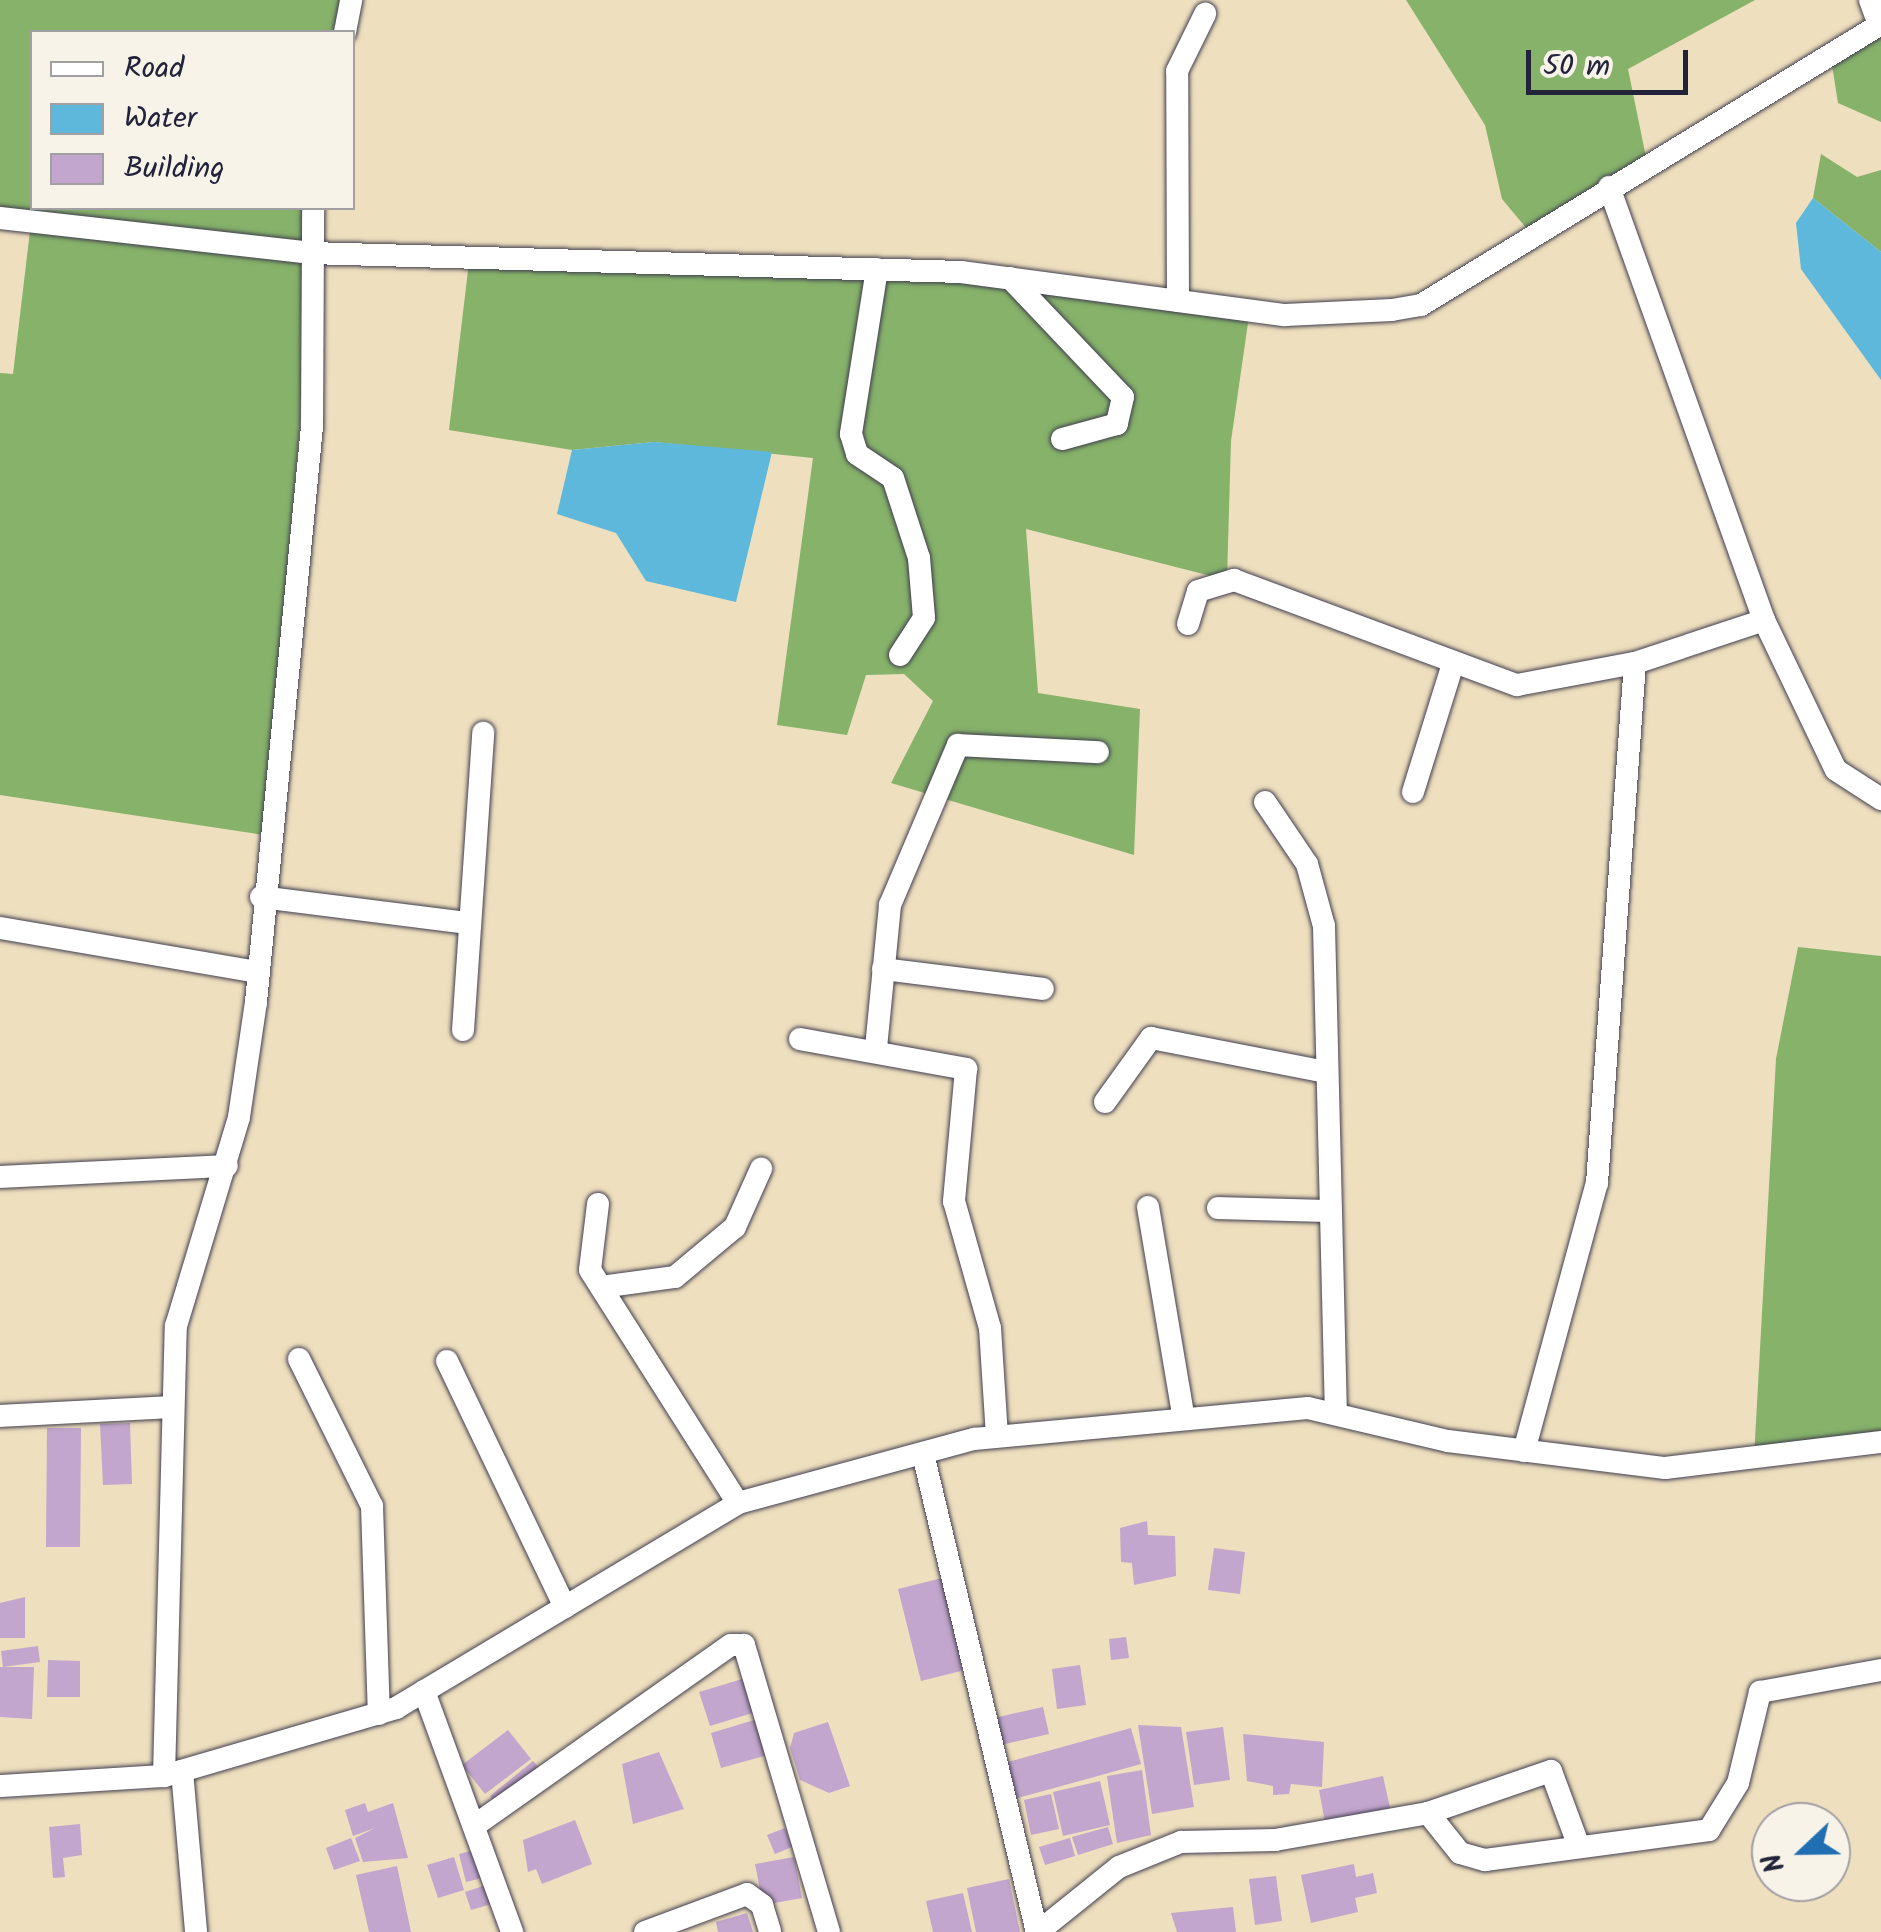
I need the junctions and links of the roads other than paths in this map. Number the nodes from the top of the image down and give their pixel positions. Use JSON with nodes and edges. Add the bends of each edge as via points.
{"nodes":[{"id":1,"x":351,"y":0,"type":"edge"},
{"id":2,"x":1870,"y":0,"type":"edge"},
{"id":3,"x":1205,"y":14,"type":"dead end"},
{"id":4,"x":1880,"y":24,"type":"edge"},
{"id":5,"x":345,"y":30,"type":"edge"},
{"id":6,"x":1609,"y":187,"type":"junction"},
{"id":7,"x":313,"y":210,"type":"edge"},
{"id":8,"x":80,"y":216,"type":"edge"},
{"id":9,"x":0,"y":218,"type":"edge"},
{"id":10,"x":310,"y":253,"type":"junction"},
{"id":11,"x":877,"y":269,"type":"junction"},
{"id":12,"x":1010,"y":278,"type":"junction"},
{"id":13,"x":1178,"y":301,"type":"junction"},
{"id":14,"x":1062,"y":439,"type":"dead end"},
{"id":15,"x":1764,"y":620,"type":"junction"},
{"id":16,"x":1188,"y":624,"type":"dead end"},
{"id":17,"x":900,"y":655,"type":"dead end"},
{"id":18,"x":1635,"y":663,"type":"junction"},
{"id":19,"x":1452,"y":667,"type":"junction"},
{"id":20,"x":483,"y":733,"type":"dead end"},
{"id":21,"x":1098,"y":752,"type":"dead end"},
{"id":22,"x":1414,"y":792,"type":"dead end"},
{"id":23,"x":1881,"y":799,"type":"edge"},
{"id":24,"x":1265,"y":802,"type":"dead end"},
{"id":25,"x":262,"y":897,"type":"junction"},
{"id":26,"x":467,"y":922,"type":"junction"},
{"id":27,"x":0,"y":928,"type":"edge"},
{"id":28,"x":883,"y":969,"type":"junction"},
{"id":29,"x":258,"y":972,"type":"junction"},
{"id":30,"x":1043,"y":989,"type":"dead end"},
{"id":31,"x":463,"y":1030,"type":"dead end"},
{"id":32,"x":800,"y":1039,"type":"dead end"},
{"id":33,"x":876,"y":1048,"type":"junction"},
{"id":34,"x":1321,"y":1070,"type":"junction"},
{"id":35,"x":1105,"y":1102,"type":"dead end"},
{"id":36,"x":227,"y":1166,"type":"junction"},
{"id":37,"x":760,"y":1169,"type":"dead end"},
{"id":38,"x":0,"y":1177,"type":"edge"},
{"id":39,"x":598,"y":1204,"type":"dead end"},
{"id":40,"x":1148,"y":1208,"type":"dead end"},
{"id":41,"x":1218,"y":1208,"type":"dead end"},
{"id":42,"x":1325,"y":1211,"type":"junction"},
{"id":43,"x":601,"y":1287,"type":"junction"},
{"id":44,"x":299,"y":1359,"type":"dead end"},
{"id":45,"x":448,"y":1361,"type":"dead end"},
{"id":46,"x":171,"y":1408,"type":"junction"},
{"id":47,"x":1336,"y":1412,"type":"junction"},
{"id":48,"x":1182,"y":1414,"type":"junction"},
{"id":49,"x":0,"y":1416,"type":"edge"},
{"id":50,"x":997,"y":1435,"type":"junction"},
{"id":51,"x":1881,"y":1442,"type":"edge"},
{"id":52,"x":1524,"y":1451,"type":"junction"},
{"id":53,"x":923,"y":1454,"type":"junction"},
{"id":54,"x":738,"y":1503,"type":"junction"},
{"id":55,"x":565,"y":1608,"type":"junction"},
{"id":56,"x":1881,"y":1670,"type":"edge"},
{"id":57,"x":424,"y":1691,"type":"junction"},
{"id":58,"x":378,"y":1714,"type":"junction"},
{"id":59,"x":173,"y":1774,"type":"junction"},
{"id":60,"x":0,"y":1786,"type":"edge"},
{"id":61,"x":1428,"y":1813,"type":"junction"},
{"id":62,"x":474,"y":1826,"type":"junction"},
{"id":63,"x":1578,"y":1844,"type":"junction"},
{"id":64,"x":1040,"y":1930,"type":"edge"},
{"id":65,"x":196,"y":1932,"type":"edge"},
{"id":66,"x":512,"y":1932,"type":"edge"},
{"id":67,"x":645,"y":1932,"type":"edge"},
{"id":68,"x":770,"y":1932,"type":"edge"},
{"id":69,"x":829,"y":1932,"type":"edge"}],
"edges":[{"from":1,"to":5,"type":"street"},
{"from":2,"to":4,"type":"street"},
{"from":3,"to":13,"type":"street","via":[[1177,71]]},
{"from":4,"to":6,"type":"street","via":[[1802,80]]},
{"from":6,"to":13,"type":"street","via":[[1421,305],[1285,315]]},
{"from":6,"to":15,"type":"street"},
{"from":7,"to":10,"type":"street"},
{"from":8,"to":9,"type":"street"},
{"from":8,"to":10,"type":"street"},
{"from":10,"to":11,"type":"street"},
{"from":10,"to":25,"type":"street","via":[[312,427]]},
{"from":11,"to":12,"type":"street"},
{"from":11,"to":17,"type":"street","via":[[851,434],[858,454],[894,478],[919,558],[924,618]]},
{"from":12,"to":13,"type":"street"},
{"from":12,"to":14,"type":"street","via":[[1123,397],[1117,424]]},
{"from":15,"to":18,"type":"street"},
{"from":15,"to":23,"type":"street","via":[[1836,770]]},
{"from":16,"to":19,"type":"street","via":[[1198,591],[1234,580]]},
{"from":18,"to":19,"type":"street","via":[[1517,685]]},
{"from":18,"to":52,"type":"street","via":[[1597,1183]]},
{"from":19,"to":22,"type":"street"},
{"from":20,"to":26,"type":"street"},
{"from":21,"to":28,"type":"street","via":[[958,745],[900,876]]},
{"from":24,"to":34,"type":"street","via":[[1320,898]]},
{"from":25,"to":26,"type":"street"},
{"from":25,"to":29,"type":"street"},
{"from":26,"to":31,"type":"street"},
{"from":27,"to":29,"type":"street"},
{"from":28,"to":30,"type":"street"},
{"from":28,"to":33,"type":"street"},
{"from":29,"to":36,"type":"street"},
{"from":32,"to":33,"type":"street"},
{"from":33,"to":50,"type":"street","via":[[966,1069],[954,1200],[990,1328]]},
{"from":34,"to":35,"type":"street","via":[[1151,1038]]},
{"from":34,"to":42,"type":"street"},
{"from":36,"to":38,"type":"street"},
{"from":36,"to":46,"type":"street","via":[[176,1326]]},
{"from":37,"to":43,"type":"street","via":[[735,1227],[675,1277]]},
{"from":39,"to":43,"type":"street","via":[[587,1260]]},
{"from":40,"to":48,"type":"street"},
{"from":41,"to":42,"type":"street"},
{"from":42,"to":47,"type":"street"},
{"from":43,"to":54,"type":"street"},
{"from":44,"to":58,"type":"street","via":[[372,1506]]},
{"from":45,"to":55,"type":"street"},
{"from":46,"to":49,"type":"street"},
{"from":46,"to":59,"type":"street"},
{"from":47,"to":48,"type":"street"},
{"from":47,"to":52,"type":"street"},
{"from":48,"to":50,"type":"street"},
{"from":50,"to":53,"type":"street"},
{"from":51,"to":52,"type":"street","via":[[1665,1468]]},
{"from":53,"to":54,"type":"street"},
{"from":53,"to":64,"type":"street"},
{"from":54,"to":55,"type":"street"},
{"from":55,"to":57,"type":"street"},
{"from":56,"to":63,"type":"street","via":[[1760,1692],[1738,1783],[1709,1830]]},
{"from":57,"to":58,"type":"street"},
{"from":57,"to":62,"type":"street"},
{"from":58,"to":59,"type":"street"},
{"from":59,"to":60,"type":"street"},
{"from":59,"to":65,"type":"street"},
{"from":61,"to":63,"type":"street","via":[[1460,1854],[1485,1860]]},
{"from":61,"to":63,"type":"street","via":[[1550,1771]]},
{"from":61,"to":64,"type":"street","via":[[1275,1840],[1182,1842],[1119,1868]]},
{"from":62,"to":66,"type":"street"},
{"from":62,"to":69,"type":"street","via":[[730,1645],[744,1645]]},
{"from":67,"to":68,"type":"street","via":[[747,1894],[762,1905]]}]}
